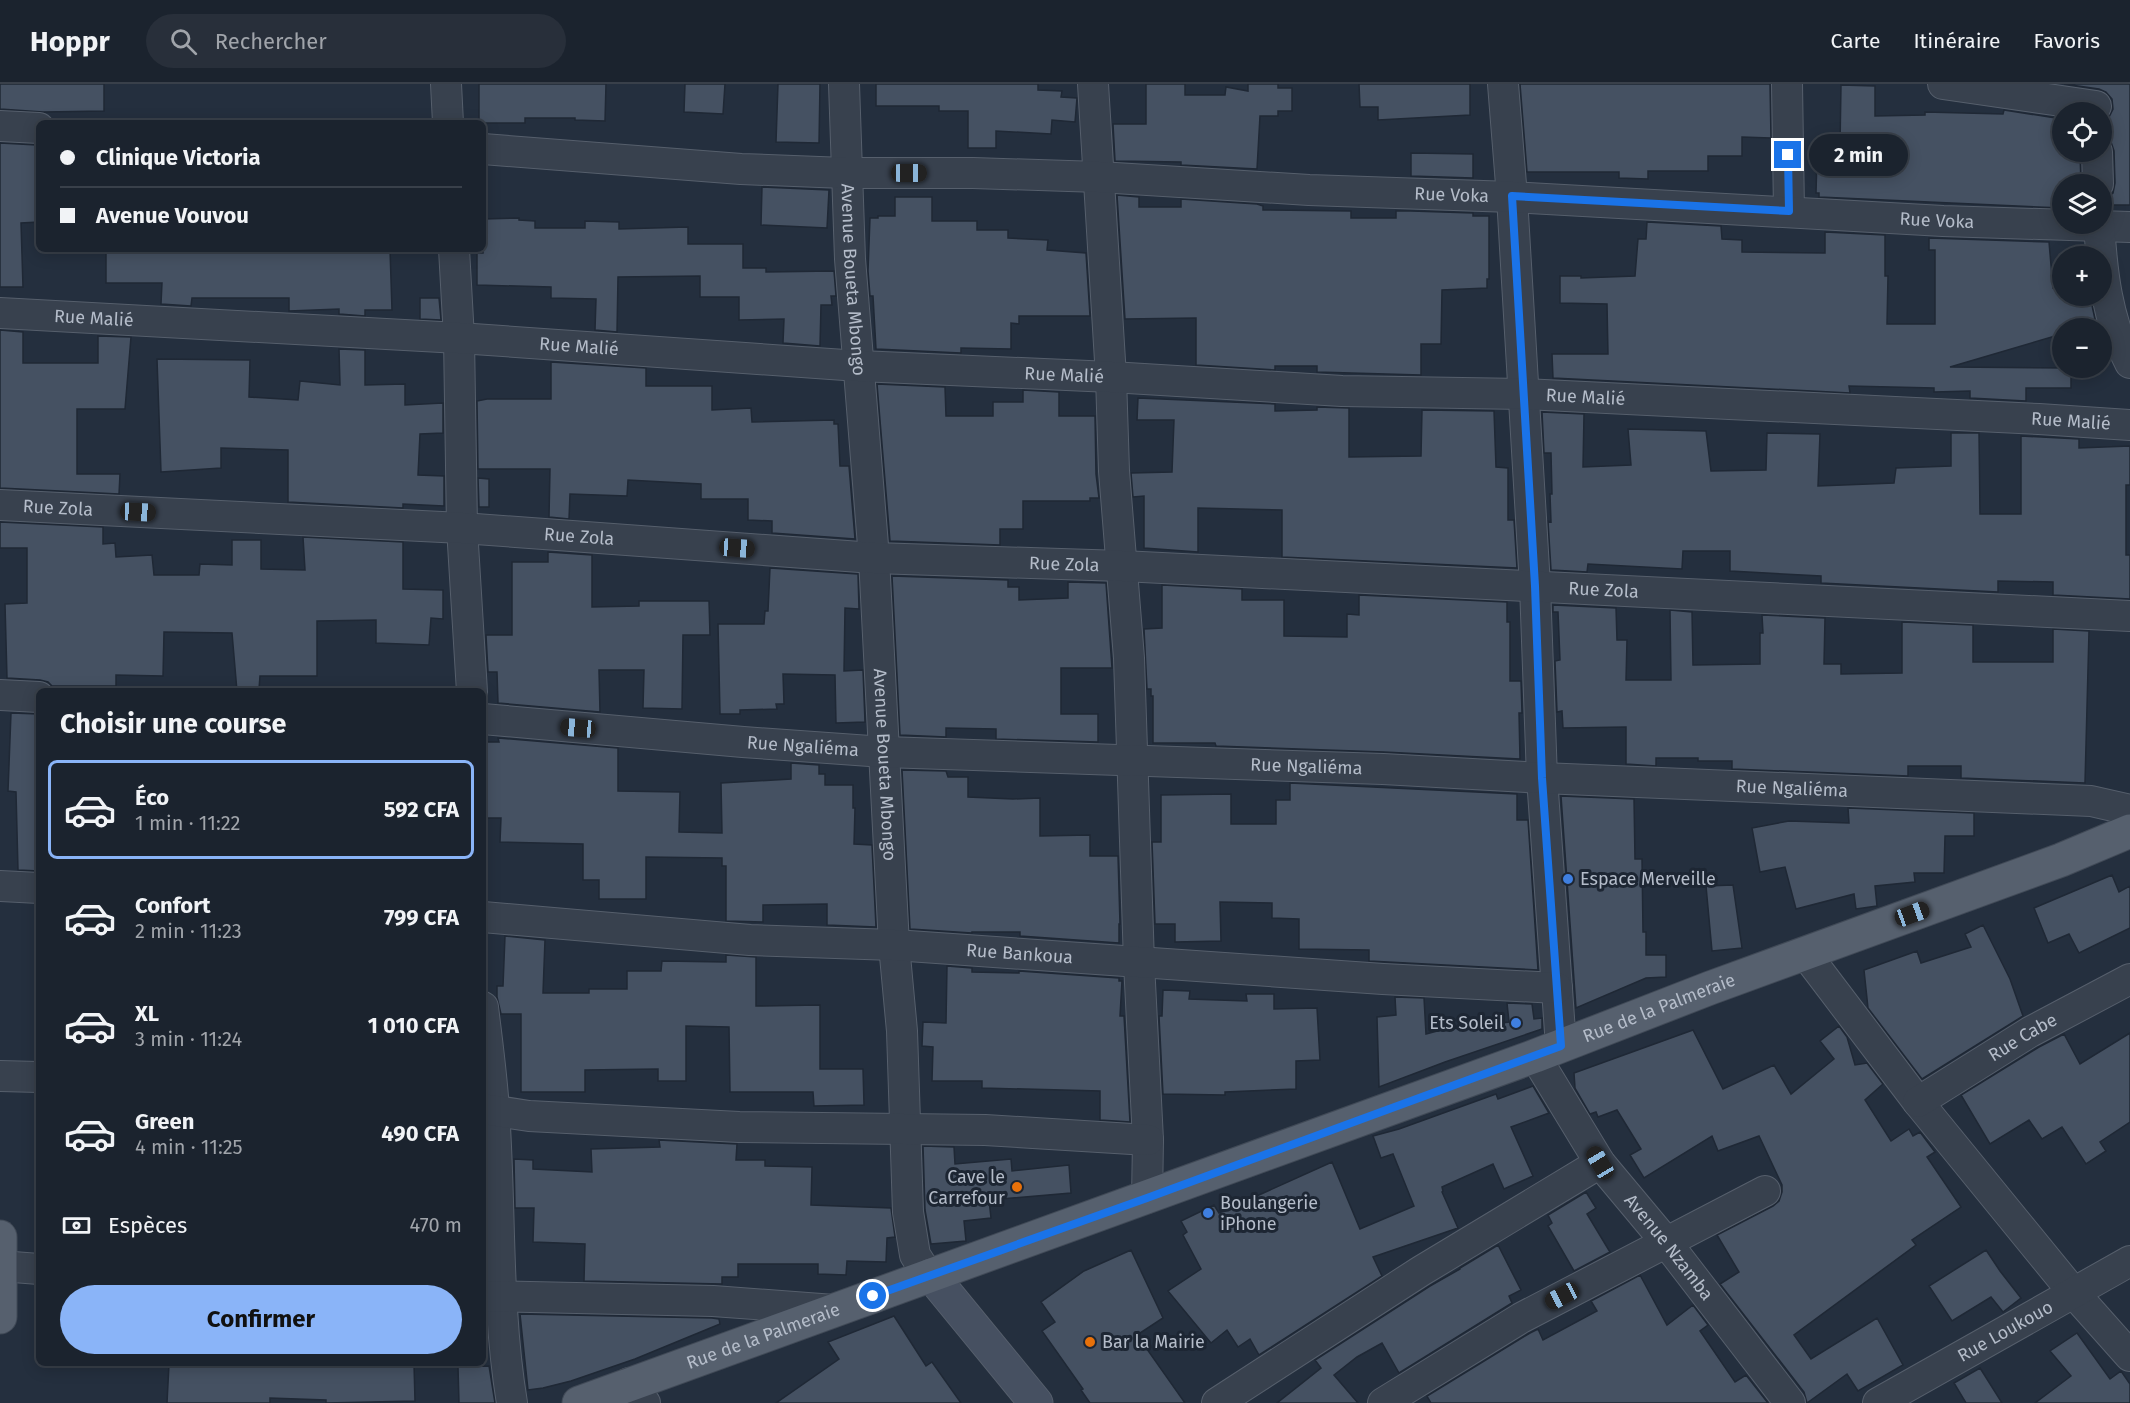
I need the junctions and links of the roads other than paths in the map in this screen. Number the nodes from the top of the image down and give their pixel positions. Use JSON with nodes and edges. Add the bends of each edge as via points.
{"nodes":[{"id":1,"x":446,"y":84,"type":"edge"},
{"id":2,"x":844,"y":84,"type":"edge"},
{"id":3,"x":1092,"y":84,"type":"edge"},
{"id":4,"x":1503,"y":84,"type":"edge"},
{"id":5,"x":1787,"y":84,"type":"edge"},
{"id":6,"x":1943,"y":84,"type":"edge"},
{"id":7,"x":2096,"y":101,"type":"edge"},
{"id":8,"x":448,"y":120,"type":"edge"},
{"id":9,"x":0,"y":126,"type":"edge"},
{"id":10,"x":36,"y":128,"type":"edge"},
{"id":11,"x":486,"y":149,"type":"edge"},
{"id":12,"x":845,"y":174,"type":"junction"},
{"id":13,"x":1099,"y":177,"type":"junction"},
{"id":14,"x":1512,"y":196,"type":"junction"},
{"id":15,"x":1789,"y":211,"type":"junction"},
{"id":16,"x":2052,"y":223,"type":"edge"},
{"id":17,"x":2112,"y":225,"type":"edge"},
{"id":18,"x":2130,"y":227,"type":"edge"},
{"id":19,"x":2100,"y":234,"type":"edge"},
{"id":20,"x":454,"y":252,"type":"edge"},
{"id":21,"x":0,"y":313,"type":"edge"},
{"id":22,"x":459,"y":338,"type":"junction"},
{"id":23,"x":2130,"y":363,"type":"edge"},
{"id":24,"x":859,"y":366,"type":"junction"},
{"id":25,"x":1111,"y":377,"type":"junction"},
{"id":26,"x":1522,"y":394,"type":"junction"},
{"id":27,"x":2130,"y":425,"type":"edge"},
{"id":28,"x":0,"y":505,"type":"edge"},
{"id":29,"x":462,"y":528,"type":"junction"},
{"id":30,"x":874,"y":558,"type":"junction"},
{"id":31,"x":1122,"y":566,"type":"junction"},
{"id":32,"x":1535,"y":586,"type":"junction"},
{"id":33,"x":2130,"y":616,"type":"edge"},
{"id":34,"x":472,"y":688,"type":"edge"},
{"id":35,"x":0,"y":695,"type":"edge"},
{"id":36,"x":36,"y":696,"type":"edge"},
{"id":37,"x":486,"y":719,"type":"edge"},
{"id":38,"x":884,"y":752,"type":"junction"},
{"id":39,"x":1132,"y":761,"type":"junction"},
{"id":40,"x":1542,"y":778,"type":"junction"},
{"id":41,"x":2130,"y":810,"type":"edge"},
{"id":42,"x":2130,"y":831,"type":"edge"},
{"id":43,"x":0,"y":886,"type":"edge"},
{"id":44,"x":36,"y":888,"type":"edge"},
{"id":45,"x":486,"y":917,"type":"edge"},
{"id":46,"x":894,"y":945,"type":"junction"},
{"id":47,"x":1805,"y":953,"type":"junction"},
{"id":48,"x":1139,"y":963,"type":"junction"},
{"id":49,"x":2130,"y":979,"type":"edge"},
{"id":50,"x":1557,"y":988,"type":"junction"},
{"id":51,"x":1548,"y":1051,"type":"junction"},
{"id":52,"x":486,"y":1058,"type":"edge"},
{"id":53,"x":0,"y":1076,"type":"edge"},
{"id":54,"x":36,"y":1077,"type":"edge"},
{"id":55,"x":1918,"y":1102,"type":"junction"},
{"id":56,"x":489,"y":1110,"type":"edge"},
{"id":57,"x":906,"y":1128,"type":"junction"},
{"id":58,"x":1148,"y":1140,"type":"junction"},
{"id":59,"x":1600,"y":1163,"type":"junction"},
{"id":60,"x":1765,"y":1191,"type":"dead end"},
{"id":61,"x":1147,"y":1198,"type":"junction"},
{"id":62,"x":1666,"y":1242,"type":"junction"},
{"id":63,"x":0,"y":1256,"type":"edge"},
{"id":64,"x":2130,"y":1261,"type":"edge"},
{"id":65,"x":36,"y":1268,"type":"edge"},
{"id":66,"x":931,"y":1275,"type":"junction"},
{"id":67,"x":2073,"y":1292,"type":"junction"},
{"id":68,"x":492,"y":1297,"type":"edge"},
{"id":69,"x":834,"y":1310,"type":"junction"},
{"id":70,"x":0,"y":1317,"type":"edge"},
{"id":71,"x":2130,"y":1356,"type":"edge"},
{"id":72,"x":637,"y":1393,"type":"edge"},
{"id":73,"x":512,"y":1403,"type":"edge"},
{"id":74,"x":579,"y":1403,"type":"edge"},
{"id":75,"x":1036,"y":1403,"type":"edge"},
{"id":76,"x":1217,"y":1403,"type":"edge"},
{"id":77,"x":1383,"y":1403,"type":"edge"},
{"id":78,"x":1790,"y":1403,"type":"edge"},
{"id":79,"x":1878,"y":1403,"type":"edge"}],
"edges":[{"from":1,"to":8,"type":"street"},
{"from":2,"to":12,"type":"street","name":"Avenue Boueta Mbongo"},
{"from":3,"to":13,"type":"street"},
{"from":4,"to":14,"type":"street","name":"Avenue Nzamba"},
{"from":5,"to":15,"type":"street"},
{"from":6,"to":7,"type":"street"},
{"from":9,"to":10,"type":"street"},
{"from":11,"to":12,"type":"street","name":"Rue Voka"},
{"from":12,"to":13,"type":"street","name":"Rue Voka"},
{"from":12,"to":24,"type":"street","name":"Avenue Boueta Mbongo"},
{"from":13,"to":14,"type":"street","name":"Rue Voka","via":[[1309,190]]},
{"from":13,"to":25,"type":"street"},
{"from":14,"to":15,"type":"street","name":"Rue Voka"},
{"from":14,"to":26,"type":"street","name":"Avenue Nzamba"},
{"from":15,"to":16,"type":"street","name":"Rue Voka"},
{"from":17,"to":18,"type":"street","name":"Rue Voka"},
{"from":19,"to":23,"type":"street","via":[[2106,291],[2118,341]]},
{"from":20,"to":22,"type":"street"},
{"from":21,"to":22,"type":"street","name":"Rue Malié"},
{"from":22,"to":24,"type":"street","name":"Rue Malié"},
{"from":22,"to":29,"type":"street"},
{"from":24,"to":25,"type":"street","name":"Rue Malié"},
{"from":24,"to":30,"type":"street","name":"Avenue Boueta Mbongo"},
{"from":25,"to":26,"type":"street","name":"Rue Malié","via":[[1342,391]]},
{"from":25,"to":31,"type":"street"},
{"from":26,"to":27,"type":"street","name":"Rue Malié"},
{"from":26,"to":32,"type":"street","name":"Avenue Nzamba"},
{"from":28,"to":29,"type":"street","name":"Rue Zola"},
{"from":29,"to":30,"type":"street","name":"Rue Zola"},
{"from":29,"to":34,"type":"street"},
{"from":30,"to":31,"type":"street","name":"Rue Zola"},
{"from":30,"to":38,"type":"street","name":"Avenue Boueta Mbongo"},
{"from":31,"to":32,"type":"street","name":"Rue Zola"},
{"from":31,"to":39,"type":"street"},
{"from":32,"to":33,"type":"street","name":"Rue Zola"},
{"from":32,"to":40,"type":"street","name":"Avenue Nzamba"},
{"from":35,"to":36,"type":"street"},
{"from":37,"to":38,"type":"street","name":"Rue Ngaliéma"},
{"from":38,"to":39,"type":"street","name":"Rue Ngaliéma"},
{"from":38,"to":46,"type":"street","name":"Avenue Boueta Mbongo"},
{"from":39,"to":40,"type":"street","name":"Rue Ngaliéma"},
{"from":39,"to":48,"type":"street"},
{"from":40,"to":41,"type":"street","name":"Rue Ngaliéma","via":[[2091,801]]},
{"from":40,"to":50,"type":"street","name":"Avenue Nzamba"},
{"from":42,"to":47,"type":"main road","name":"Rue de la Palmeraie"},
{"from":43,"to":44,"type":"street"},
{"from":45,"to":46,"type":"street","name":"Rue Bankoua","via":[[750,940]]},
{"from":46,"to":48,"type":"street","name":"Rue Bankoua"},
{"from":46,"to":57,"type":"street","name":"Avenue Boueta Mbongo"},
{"from":47,"to":51,"type":"main road","name":"Rue de la Palmeraie"},
{"from":47,"to":55,"type":"street"},
{"from":48,"to":50,"type":"street","name":"Rue Bankoua"},
{"from":48,"to":58,"type":"street"},
{"from":49,"to":55,"type":"street","name":"Rue Cabe","via":[[2030,1032]]},
{"from":50,"to":51,"type":"street","name":"Avenue Nzamba"},
{"from":51,"to":59,"type":"street","name":"Avenue Nzamba"},
{"from":51,"to":61,"type":"main road","name":"Rue de la Palmeraie"},
{"from":52,"to":56,"type":"street"},
{"from":53,"to":54,"type":"street"},
{"from":55,"to":67,"type":"street"},
{"from":56,"to":57,"type":"street","via":[[529,1116],[739,1126]]},
{"from":56,"to":68,"type":"street"},
{"from":57,"to":58,"type":"street"},
{"from":57,"to":66,"type":"street","name":"Avenue Boueta Mbongo","via":[[908,1212],[915,1254]]},
{"from":58,"to":61,"type":"street"},
{"from":59,"to":62,"type":"street","name":"Avenue Nzamba"},
{"from":59,"to":76,"type":"street","via":[[1421,1271]]},
{"from":60,"to":62,"type":"street"},
{"from":61,"to":66,"type":"main road","name":"Rue de la Palmeraie"},
{"from":62,"to":77,"type":"street","via":[[1521,1318]]},
{"from":62,"to":78,"type":"street","name":"Avenue Nzamba"},
{"from":63,"to":65,"type":"street"},
{"from":63,"to":70,"type":"main road"},
{"from":64,"to":67,"type":"street","name":"Rue Loukouo"},
{"from":66,"to":69,"type":"main road","name":"Rue de la Palmeraie"},
{"from":66,"to":75,"type":"street","name":"Avenue Boueta Mbongo"},
{"from":67,"to":71,"type":"street"},
{"from":67,"to":79,"type":"street","name":"Rue Loukouo"},
{"from":68,"to":69,"type":"street","via":[[713,1301]]},
{"from":68,"to":73,"type":"street"},
{"from":69,"to":72,"type":"main road","name":"Rue de la Palmeraie"},
{"from":72,"to":74,"type":"main road","name":"Rue de la Palmeraie"}]}
